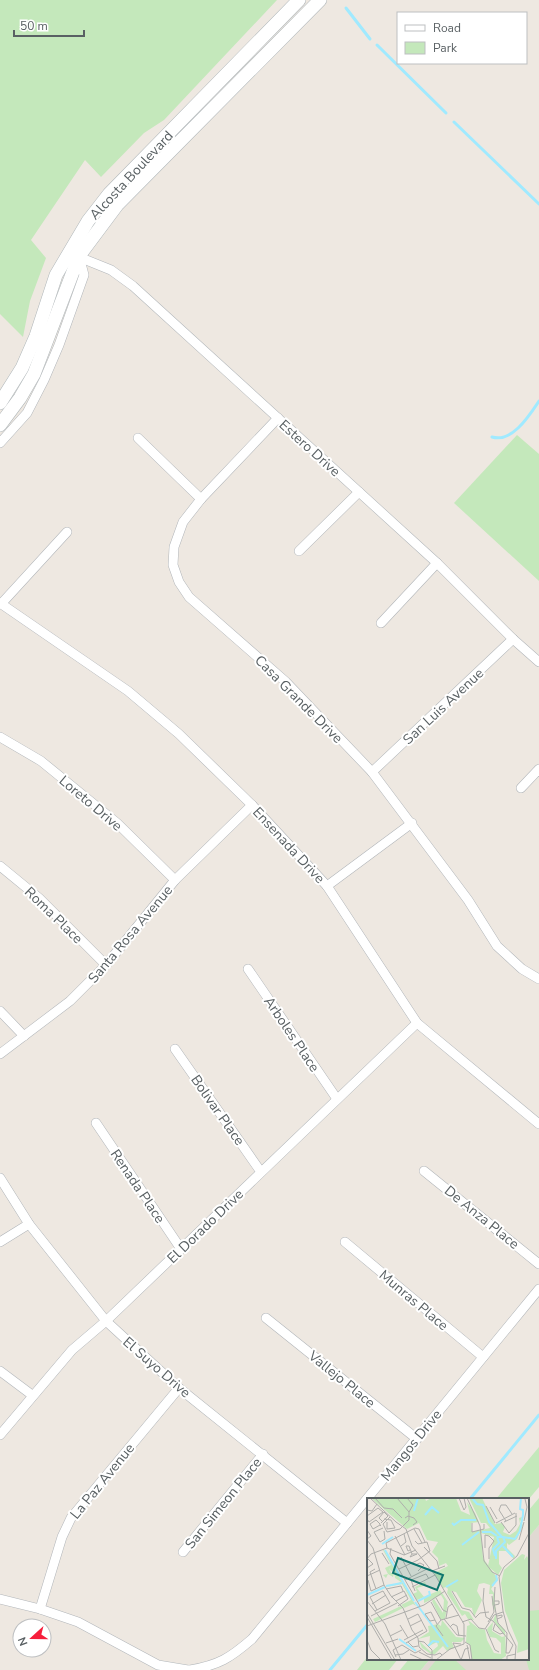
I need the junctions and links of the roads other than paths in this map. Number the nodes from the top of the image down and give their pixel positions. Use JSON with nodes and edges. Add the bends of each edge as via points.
{"nodes":[{"id":1,"x":299,"y":0,"type":"edge"},
{"id":2,"x":320,"y":0,"type":"edge"},
{"id":3,"x":73,"y":255,"type":"junction"},
{"id":4,"x":0,"y":403,"type":"edge"},
{"id":5,"x":278,"y":418,"type":"junction"},
{"id":6,"x":0,"y":424,"type":"edge"},
{"id":7,"x":138,"y":438,"type":"dead end"},
{"id":8,"x":0,"y":443,"type":"edge"},
{"id":9,"x":359,"y":492,"type":"junction"},
{"id":10,"x":201,"y":499,"type":"junction"},
{"id":11,"x":67,"y":532,"type":"dead end"},
{"id":12,"x":299,"y":552,"type":"dead end"},
{"id":13,"x":437,"y":563,"type":"junction"},
{"id":14,"x":0,"y":604,"type":"edge"},
{"id":15,"x":381,"y":623,"type":"dead end"},
{"id":16,"x":514,"y":639,"type":"junction"},
{"id":17,"x":539,"y":662,"type":"edge"},
{"id":18,"x":0,"y":737,"type":"edge"},
{"id":19,"x":539,"y":769,"type":"edge"},
{"id":20,"x":372,"y":772,"type":"junction"},
{"id":21,"x":521,"y":788,"type":"dead end"},
{"id":22,"x":252,"y":805,"type":"junction"},
{"id":23,"x":412,"y":823,"type":"junction"},
{"id":24,"x":0,"y":866,"type":"edge"},
{"id":25,"x":175,"y":880,"type":"junction"},
{"id":26,"x":326,"y":886,"type":"junction"},
{"id":27,"x":106,"y":966,"type":"junction"},
{"id":28,"x":248,"y":969,"type":"dead end"},
{"id":29,"x":539,"y":979,"type":"edge"},
{"id":30,"x":0,"y":1011,"type":"edge"},
{"id":31,"x":417,"y":1023,"type":"junction"},
{"id":32,"x":24,"y":1036,"type":"junction"},
{"id":33,"x":175,"y":1049,"type":"dead end"},
{"id":34,"x":0,"y":1054,"type":"edge"},
{"id":35,"x":337,"y":1099,"type":"junction"},
{"id":36,"x":96,"y":1123,"type":"dead end"},
{"id":37,"x":539,"y":1124,"type":"edge"},
{"id":38,"x":424,"y":1171,"type":"dead end"},
{"id":39,"x":261,"y":1172,"type":"junction"},
{"id":40,"x":0,"y":1178,"type":"edge"},
{"id":41,"x":29,"y":1224,"type":"junction"},
{"id":42,"x":0,"y":1242,"type":"edge"},
{"id":43,"x":345,"y":1242,"type":"dead end"},
{"id":44,"x":181,"y":1249,"type":"junction"},
{"id":45,"x":539,"y":1264,"type":"edge"},
{"id":46,"x":539,"y":1289,"type":"edge"},
{"id":47,"x":266,"y":1318,"type":"dead end"},
{"id":48,"x":106,"y":1321,"type":"junction"},
{"id":49,"x":483,"y":1357,"type":"junction"},
{"id":50,"x":0,"y":1371,"type":"edge"},
{"id":51,"x":179,"y":1388,"type":"junction"},
{"id":52,"x":32,"y":1395,"type":"junction"},
{"id":53,"x":0,"y":1435,"type":"edge"},
{"id":54,"x":417,"y":1439,"type":"junction"},
{"id":55,"x":263,"y":1454,"type":"junction"},
{"id":56,"x":369,"y":1498,"type":"edge"},
{"id":57,"x":367,"y":1500,"type":"edge"},
{"id":58,"x":348,"y":1523,"type":"junction"},
{"id":59,"x":183,"y":1552,"type":"dead end"},
{"id":60,"x":0,"y":1599,"type":"edge"},
{"id":61,"x":40,"y":1609,"type":"junction"},
{"id":62,"x":189,"y":1670,"type":"edge"}],
"edges":[{"from":1,"to":3,"type":"main road","name":"Alcosta Boulevard","via":[[109,194],[88,221]]},
{"from":2,"to":3,"type":"main road","name":"Alcosta Boulevard","via":[[117,205]]},
{"from":3,"to":4,"type":"main road","name":"Alcosta Boulevard","via":[[56,276],[36,336],[22,368]]},
{"from":3,"to":5,"type":"street","name":"Estero Drive","via":[[111,270],[133,286]]},
{"from":3,"to":6,"type":"main road","name":"Alcosta Boulevard","via":[[34,374]]},
{"from":3,"to":8,"type":"street","via":[[84,275],[56,352],[26,414]]},
{"from":5,"to":9,"type":"street","name":"Estero Drive"},
{"from":5,"to":10,"type":"street","name":"Casa Grande Drive"},
{"from":7,"to":10,"type":"street"},
{"from":9,"to":12,"type":"street"},
{"from":9,"to":13,"type":"street","name":"Estero Drive"},
{"from":10,"to":20,"type":"street","name":"Casa Grande Drive","via":[[183,522],[174,547],[172,565],[179,582],[189,597],[286,682]]},
{"from":11,"to":14,"type":"street"},
{"from":13,"to":15,"type":"street"},
{"from":13,"to":16,"type":"street","name":"Estero Drive"},
{"from":14,"to":22,"type":"street","name":"Ensenada Drive","via":[[128,691],[179,734]]},
{"from":16,"to":17,"type":"street","name":"Estero Drive"},
{"from":16,"to":20,"type":"street","name":"San Luis Avenue"},
{"from":18,"to":25,"type":"street","name":"Loreto Drive","via":[[41,761],[116,824]]},
{"from":19,"to":21,"type":"street"},
{"from":20,"to":23,"type":"street","name":"Casa Grande Drive"},
{"from":22,"to":25,"type":"street","name":"Santa Rosa Avenue"},
{"from":22,"to":26,"type":"street","name":"Ensenada Drive"},
{"from":23,"to":26,"type":"street"},
{"from":23,"to":29,"type":"street","name":"Casa Grande Drive","via":[[468,900],[497,946],[522,969]]},
{"from":24,"to":27,"type":"street","name":"Roma Place","via":[[39,898]]},
{"from":25,"to":27,"type":"street","name":"Santa Rosa Avenue"},
{"from":26,"to":31,"type":"street","name":"Ensenada Drive"},
{"from":27,"to":32,"type":"street","name":"Santa Rosa Avenue","via":[[70,1001]]},
{"from":28,"to":35,"type":"street","name":"Arboles Place"},
{"from":30,"to":32,"type":"street"},
{"from":31,"to":35,"type":"street","name":"El Dorado Drive"},
{"from":31,"to":37,"type":"street","name":"Ensenada Drive"},
{"from":32,"to":34,"type":"street","name":"Santa Rosa Avenue"},
{"from":33,"to":39,"type":"street","name":"Bolivar Place"},
{"from":35,"to":39,"type":"street","name":"El Dorado Drive"},
{"from":36,"to":44,"type":"street","name":"Renada Place"},
{"from":38,"to":45,"type":"street","name":"De Anza Place"},
{"from":39,"to":44,"type":"street","name":"El Dorado Drive"},
{"from":40,"to":41,"type":"street","name":"El Suyo Drive"},
{"from":41,"to":42,"type":"street"},
{"from":41,"to":48,"type":"street","name":"El Suyo Drive"},
{"from":43,"to":49,"type":"street","name":"Munras Place"},
{"from":44,"to":48,"type":"street","name":"El Dorado Drive"},
{"from":46,"to":49,"type":"street","name":"Mangos Drive"},
{"from":47,"to":54,"type":"street","name":"Vallejo Place"},
{"from":48,"to":51,"type":"street","name":"El Suyo Drive"},
{"from":48,"to":52,"type":"street","name":"El Dorado Drive","via":[[72,1350]]},
{"from":49,"to":54,"type":"street","name":"Mangos Drive"},
{"from":50,"to":52,"type":"street"},
{"from":51,"to":55,"type":"street","name":"El Suyo Drive"},
{"from":51,"to":61,"type":"street","name":"La Paz Avenue","via":[[71,1518],[62,1536]]},
{"from":52,"to":53,"type":"street","name":"El Dorado Drive"},
{"from":54,"to":56,"type":"street","name":"Mangos Drive"},
{"from":55,"to":58,"type":"street","name":"El Suyo Drive"},
{"from":55,"to":59,"type":"street","name":"San Simeon Place"},
{"from":57,"to":58,"type":"street","name":"Mangos Drive"},
{"from":58,"to":62,"type":"street","name":"Mangos Drive","via":[[252,1639],[236,1653],[212,1666]]},
{"from":60,"to":61,"type":"street","name":"Mangos Drive"},
{"from":61,"to":62,"type":"street","name":"Mangos Drive","via":[[78,1622],[158,1665]]}]}
